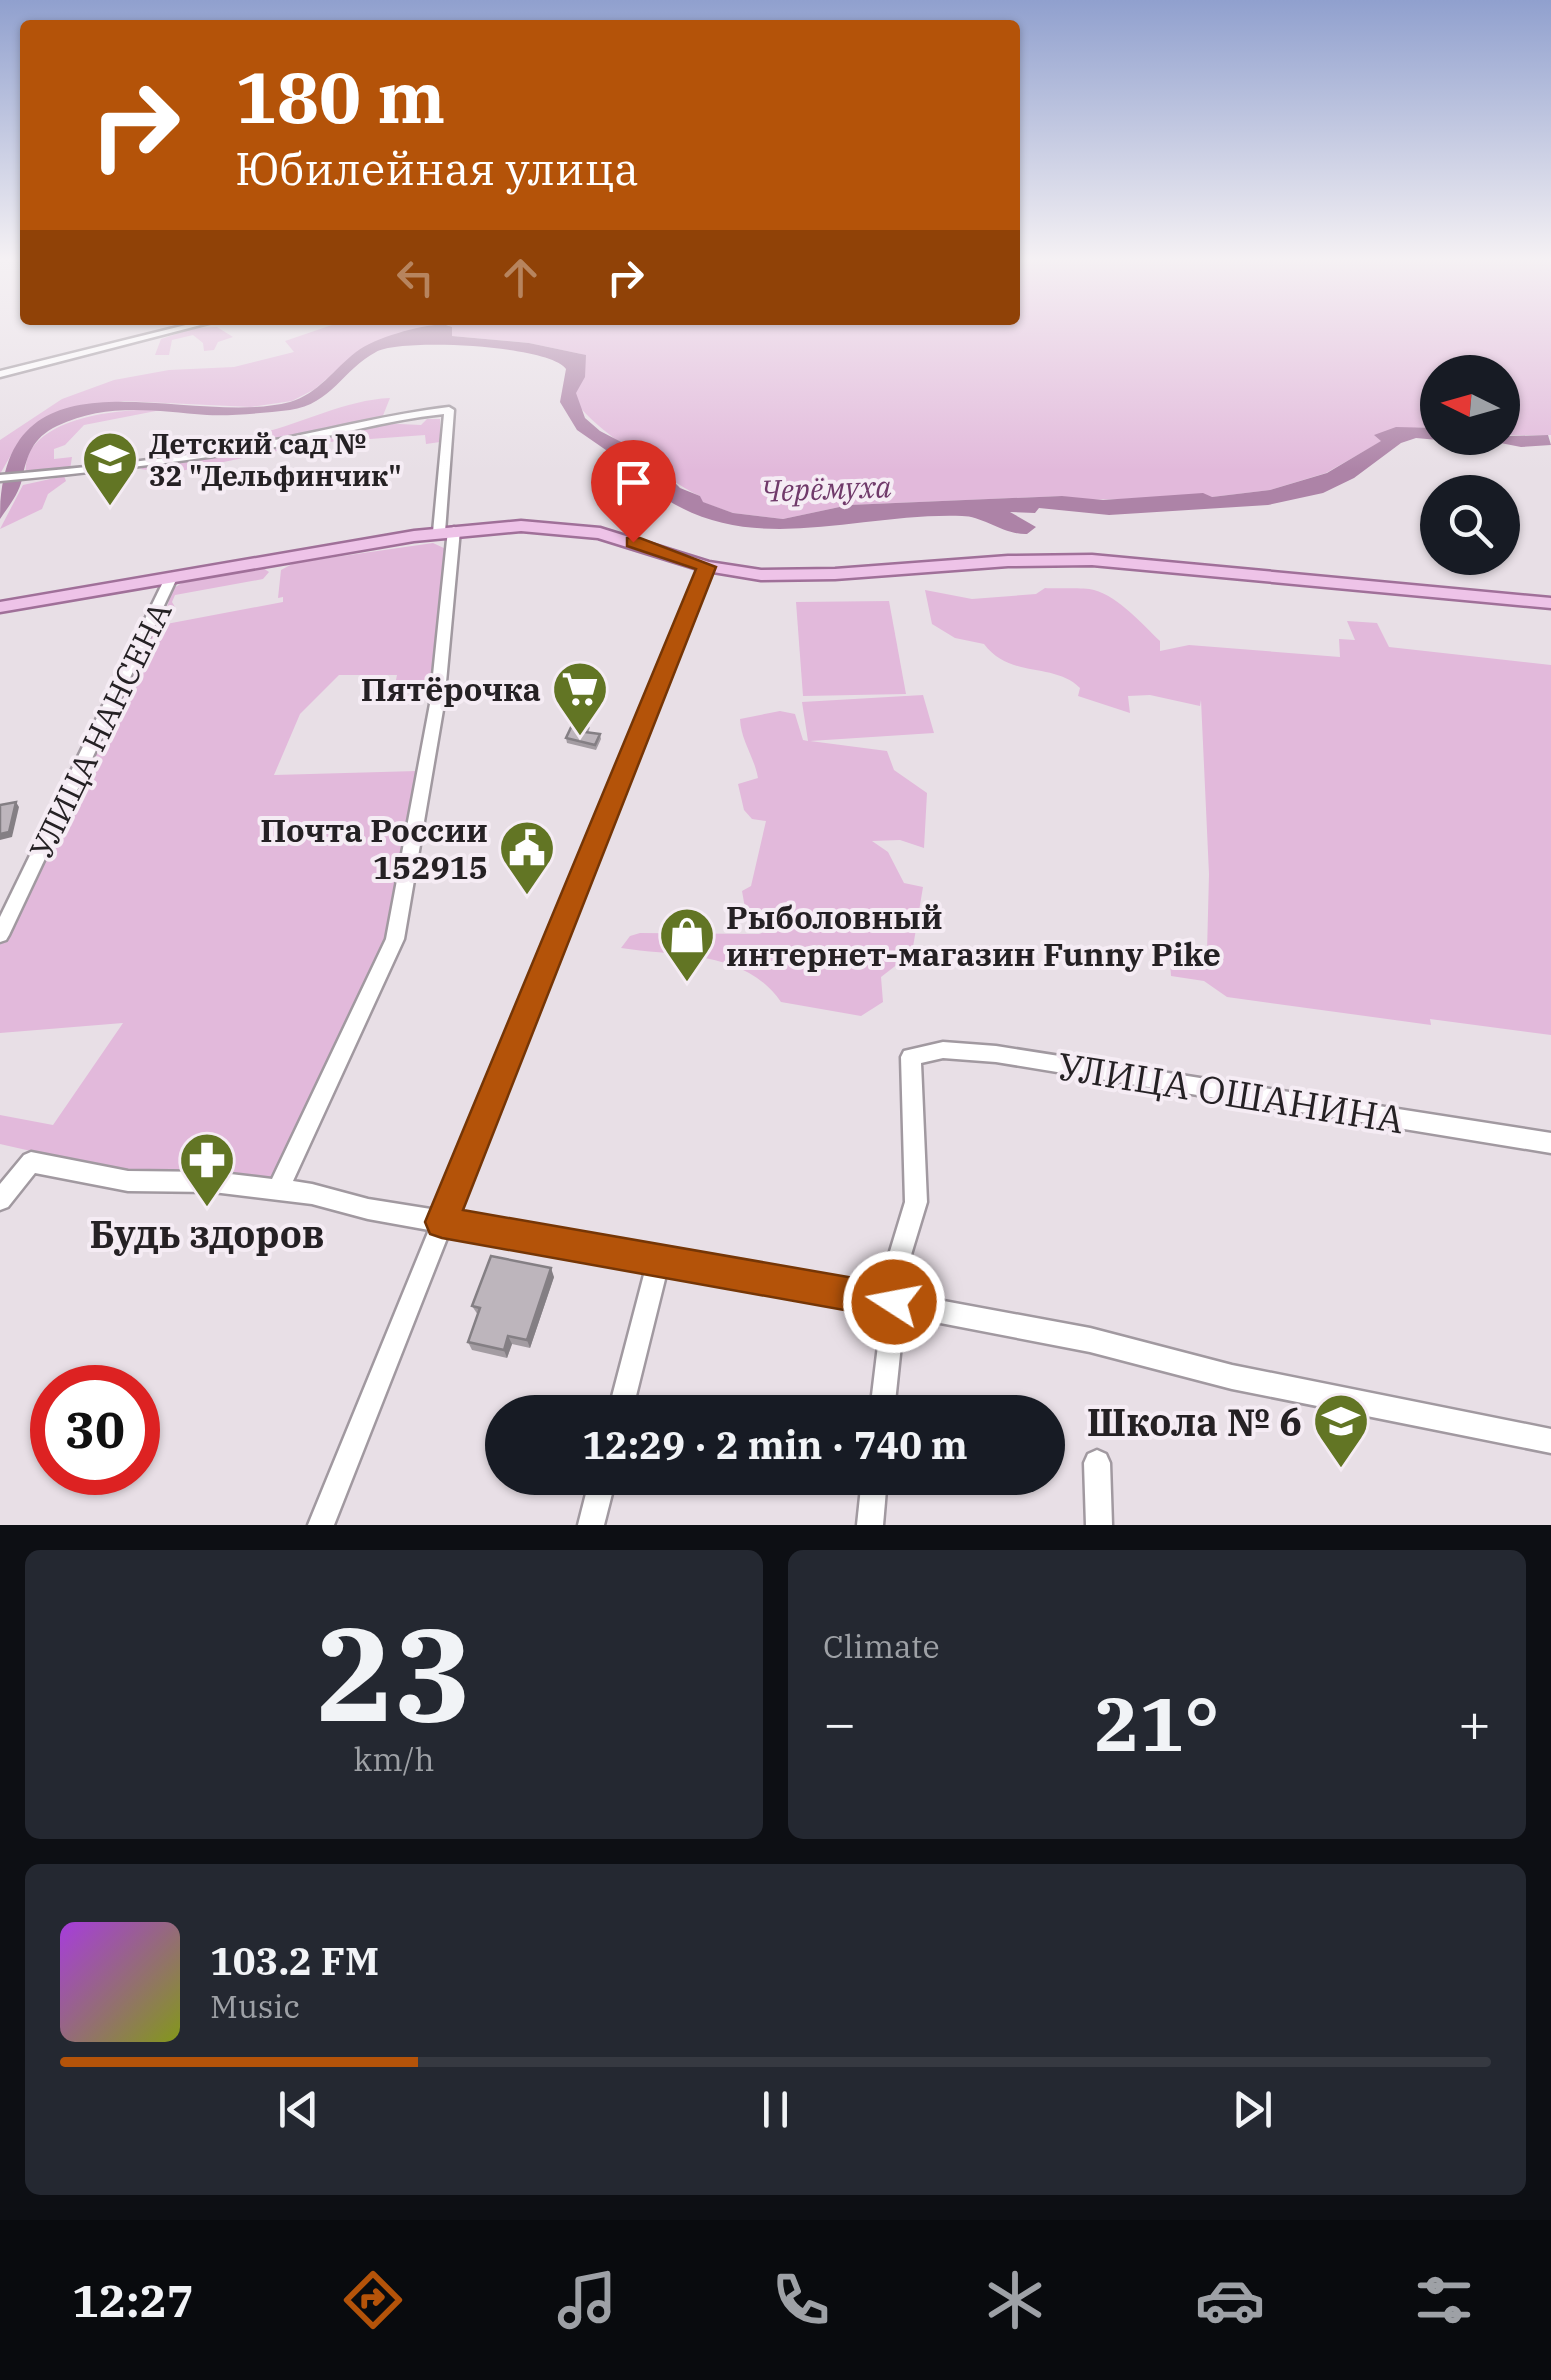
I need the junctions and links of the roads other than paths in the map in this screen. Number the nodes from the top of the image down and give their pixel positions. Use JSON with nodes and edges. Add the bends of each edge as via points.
{"nodes":[{"id":1,"x":179,"y":329,"type":"edge"},
{"id":2,"x":0,"y":374,"type":"edge"},
{"id":3,"x":0,"y":478,"type":"edge"},
{"id":4,"x":446,"y":531,"type":"junction"},
{"id":5,"x":706,"y":567,"type":"junction"},
{"id":6,"x":171,"y":578,"type":"junction"},
{"id":7,"x":1551,"y":604,"type":"edge"},
{"id":8,"x":0,"y":606,"type":"edge"},
{"id":9,"x":0,"y":935,"type":"edge"},
{"id":10,"x":1551,"y":1143,"type":"edge"},
{"id":11,"x":279,"y":1188,"type":"junction"},
{"id":12,"x":0,"y":1200,"type":"edge"},
{"id":13,"x":442,"y":1222,"type":"junction"},
{"id":14,"x":659,"y":1259,"type":"junction"},
{"id":15,"x":894,"y":1302,"type":"junction"},
{"id":16,"x":624,"y":1395,"type":"edge"},
{"id":17,"x":884,"y":1395,"type":"edge"},
{"id":18,"x":1551,"y":1441,"type":"edge"},
{"id":19,"x":1097,"y":1463,"type":"dead end"},
{"id":20,"x":598,"y":1495,"type":"edge"},
{"id":21,"x":873,"y":1495,"type":"edge"},
{"id":22,"x":321,"y":1525,"type":"edge"},
{"id":23,"x":590,"y":1525,"type":"edge"},
{"id":24,"x":870,"y":1525,"type":"edge"},
{"id":25,"x":1099,"y":1525,"type":"edge"}],
"edges":[{"from":1,"to":2,"type":"street"},
{"from":3,"to":4,"type":"street","via":[[273,444],[449,410]]},
{"from":4,"to":5,"type":"main road","via":[[574,528]]},
{"from":4,"to":6,"type":"main road"},
{"from":4,"to":11,"type":"street","via":[[437,704],[395,938]]},
{"from":5,"to":7,"type":"main road","via":[[812,576],[1008,560],[1154,564]]},
{"from":5,"to":13,"type":"street"},
{"from":6,"to":8,"type":"main road"},
{"from":6,"to":9,"type":"street","name":"УЛИЦА НАНСЕНА"},
{"from":10,"to":15,"type":"street","name":"УЛИЦА ОШАНИНА","via":[[985,1052],[912,1057],[916,1202],[898,1258]]},
{"from":11,"to":12,"type":"street","via":[[128,1180],[31,1162]]},
{"from":11,"to":13,"type":"street"},
{"from":13,"to":14,"type":"street"},
{"from":13,"to":22,"type":"street"},
{"from":14,"to":15,"type":"street"},
{"from":14,"to":16,"type":"street"},
{"from":15,"to":17,"type":"street"},
{"from":15,"to":18,"type":"street"},
{"from":19,"to":25,"type":"street"},
{"from":20,"to":23,"type":"street"},
{"from":21,"to":24,"type":"street"}]}
